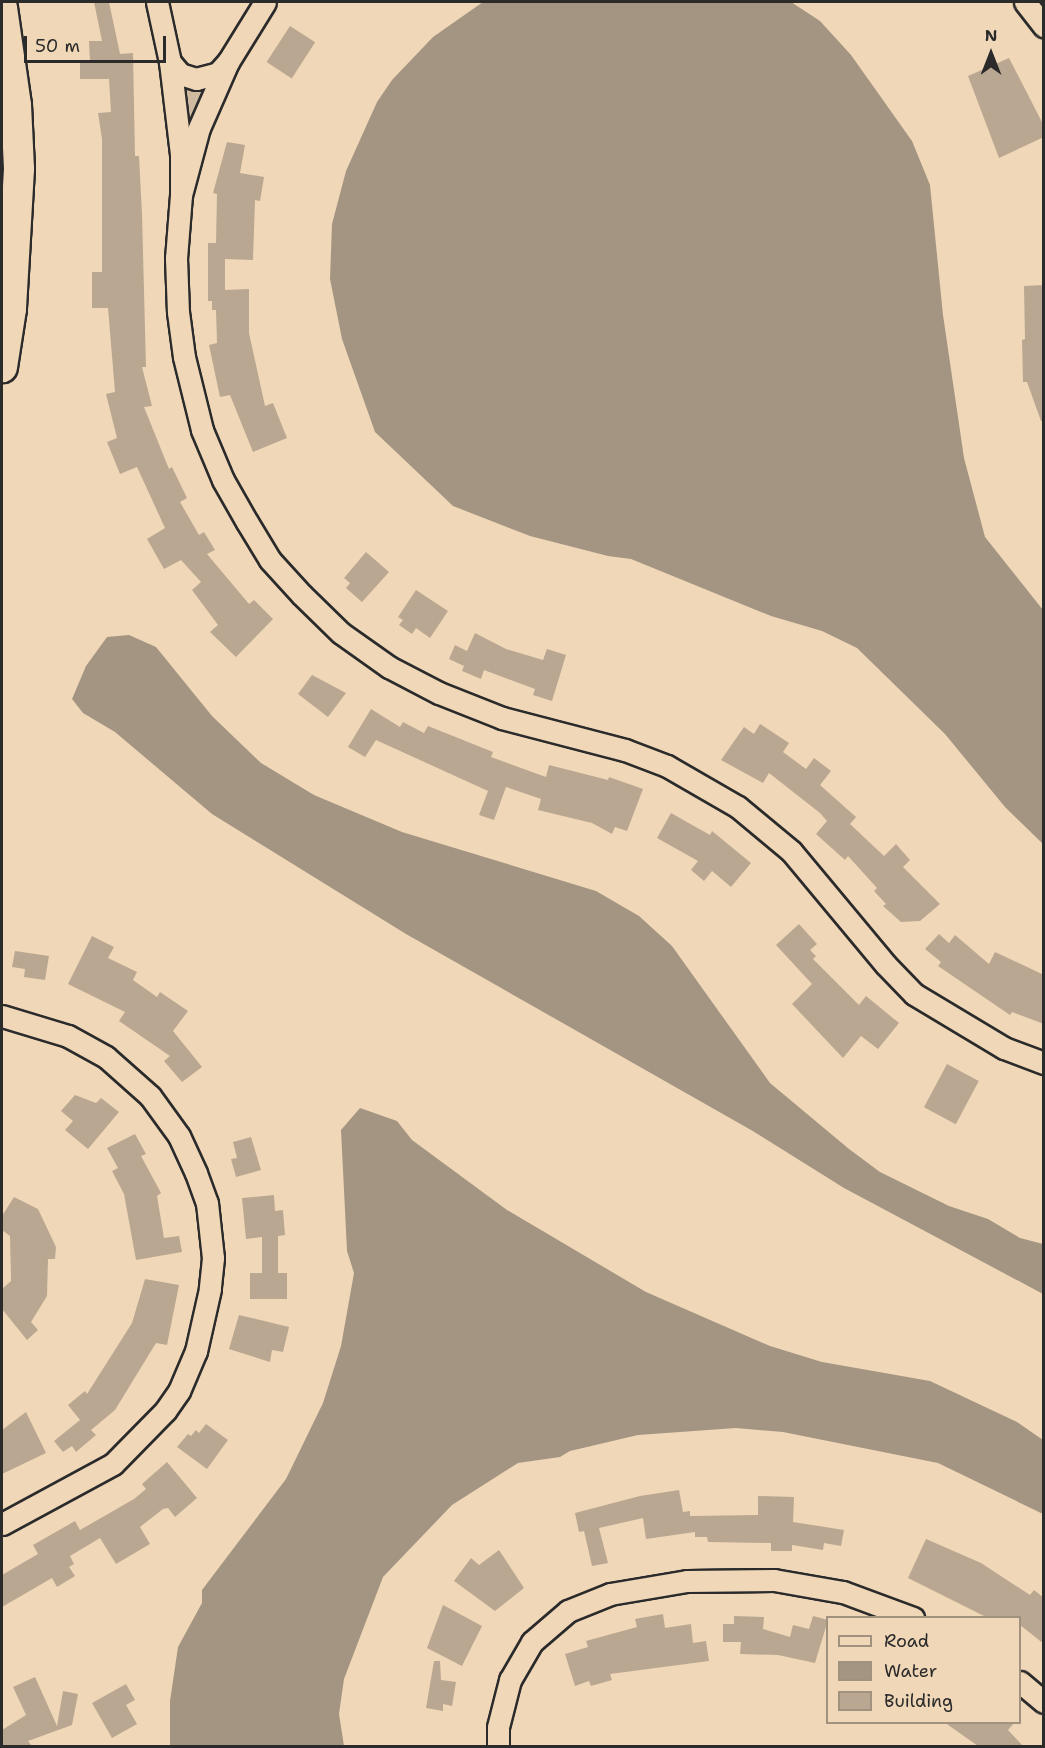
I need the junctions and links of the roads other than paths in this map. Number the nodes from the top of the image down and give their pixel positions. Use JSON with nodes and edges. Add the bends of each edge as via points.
{"nodes":[{"id":1,"x":158,"y":2,"type":"edge"},
{"id":2,"x":265,"y":2,"type":"edge"},
{"id":3,"x":1025,"y":2,"type":"edge"},
{"id":4,"x":2,"y":8,"type":"edge"},
{"id":5,"x":1044,"y":26,"type":"edge"},
{"id":6,"x":171,"y":62,"type":"junction"},
{"id":7,"x":228,"y":62,"type":"junction"},
{"id":8,"x":181,"y":195,"type":"junction"},
{"id":9,"x":2,"y":367,"type":"edge"},
{"id":10,"x":2,"y":1016,"type":"edge"},
{"id":11,"x":1044,"y":1063,"type":"edge"},
{"id":12,"x":2,"y":1524,"type":"edge"},
{"id":13,"x":910,"y":1616,"type":"edge"},
{"id":14,"x":1021,"y":1683,"type":"edge"},
{"id":15,"x":1044,"y":1702,"type":"edge"},
{"id":16,"x":498,"y":1746,"type":"edge"}],
"edges":[{"from":1,"to":6,"type":"street"},
{"from":2,"to":7,"type":"street"},
{"from":3,"to":5,"type":"street"},
{"from":4,"to":9,"type":"street","via":[[16,105],[19,169],[11,309]]},
{"from":6,"to":7,"type":"street","via":[[180,74],[196,79],[218,73]]},
{"from":6,"to":8,"type":"street","via":[[181,154]]},
{"from":7,"to":8,"type":"street","via":[[199,128]]},
{"from":8,"to":11,"type":"street","via":[[176,258],[178,312],[184,357],[202,430],[223,480],[270,560],[302,594],[341,633],[389,668],[439,693],[502,718],[657,762],[738,807],[791,851],[914,994],[1004,1048]]},
{"from":10,"to":12,"type":"street","via":[[68,1036],[106,1058],[150,1096],[179,1136],[196,1173],[207,1203],[213,1258],[196,1351],[179,1391],[165,1411],[113,1464]]},
{"from":13,"to":16,"type":"street","via":[[843,1592],[774,1580],[687,1581],[610,1594],[568,1611],[532,1642],[510,1680],[498,1727]]},
{"from":14,"to":15,"type":"street"}]}
